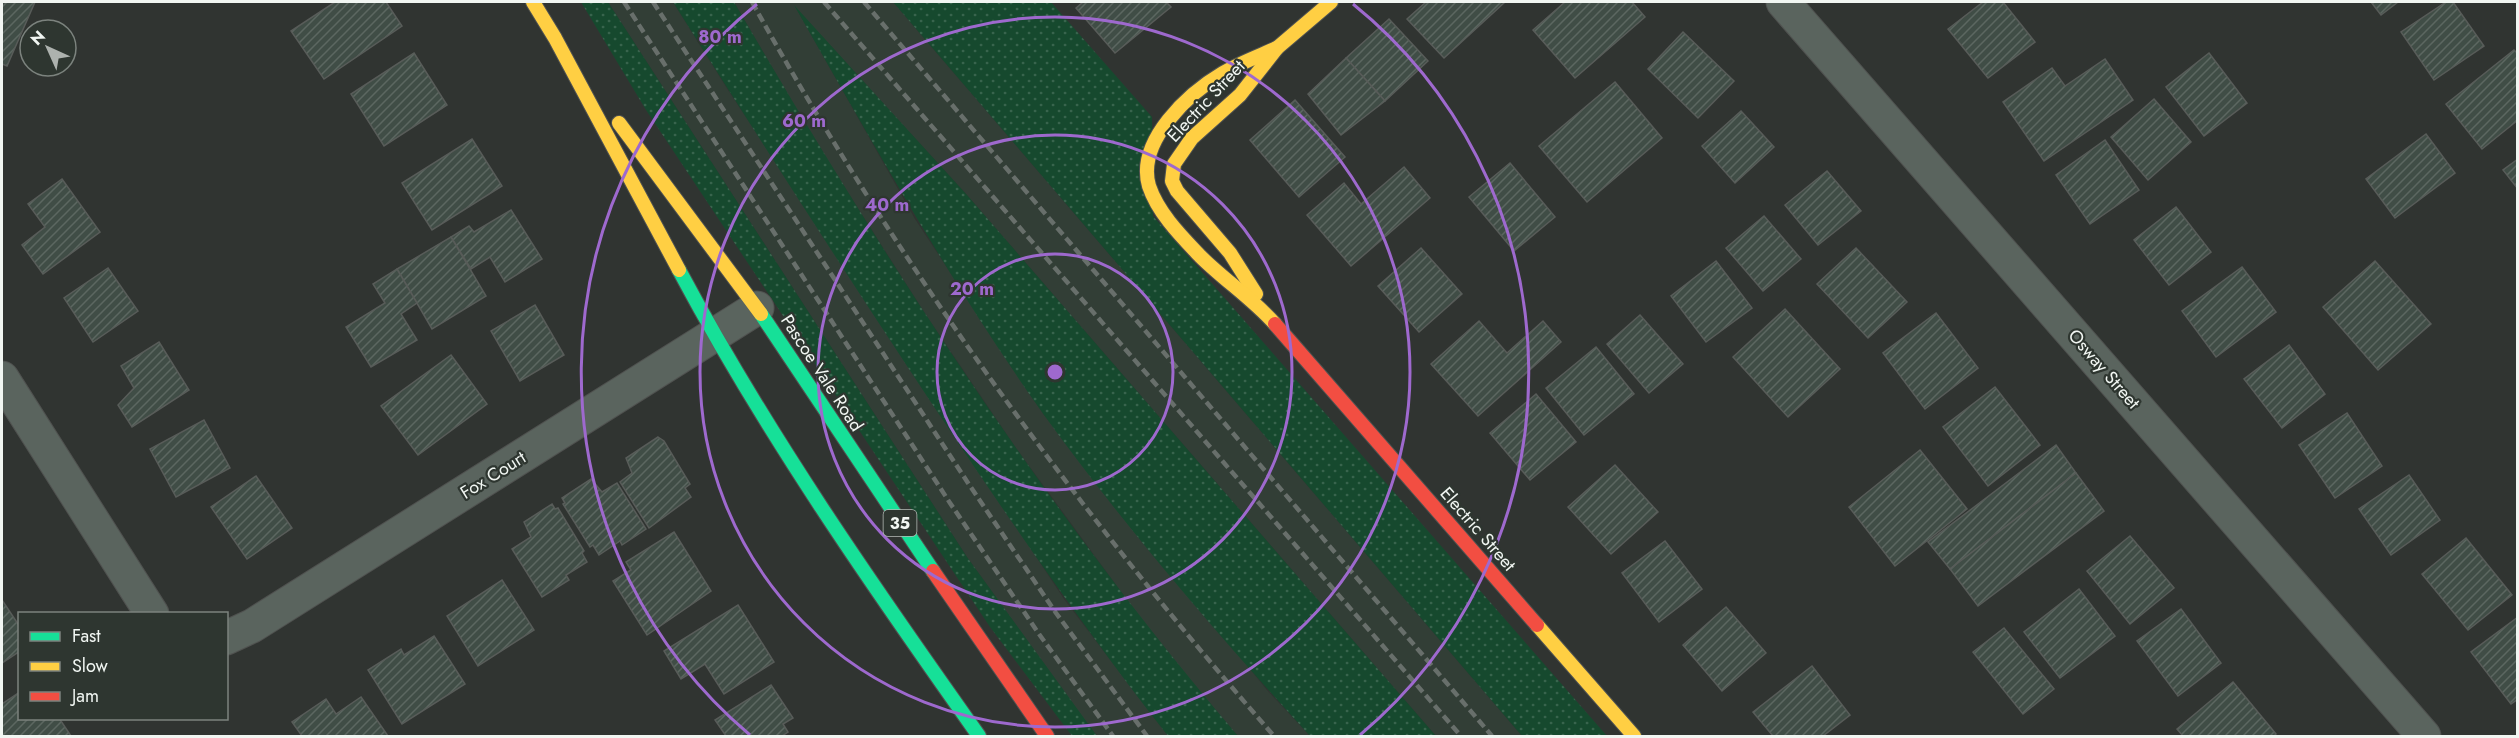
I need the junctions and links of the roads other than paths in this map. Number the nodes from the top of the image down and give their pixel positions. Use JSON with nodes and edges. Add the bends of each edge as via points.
{"nodes":[{"id":1,"x":533,"y":2,"type":"edge"},
{"id":2,"x":1331,"y":2,"type":"edge"},
{"id":3,"x":1783,"y":2,"type":"edge"},
{"id":4,"x":555,"y":38,"type":"junction"},
{"id":5,"x":1276,"y":48,"type":"junction"},
{"id":6,"x":757,"y":308,"type":"junction"},
{"id":7,"x":1271,"y":319,"type":"junction"},
{"id":8,"x":714,"y":336,"type":"junction"},
{"id":9,"x":2,"y":378,"type":"edge"},
{"id":10,"x":151,"y":612,"type":"edge"},
{"id":11,"x":228,"y":637,"type":"edge"},
{"id":12,"x":979,"y":736,"type":"edge"},
{"id":13,"x":1047,"y":736,"type":"edge"},
{"id":14,"x":1635,"y":736,"type":"edge"},
{"id":15,"x":2424,"y":736,"type":"edge"}],
"edges":[{"from":1,"to":4,"type":"main road","name":"Pascoe Vale Road","number":"35"},
{"from":2,"to":5,"type":"main road"},
{"from":3,"to":15,"type":"street","name":"Osway Street"},
{"from":4,"to":6,"type":"main road","name":"Pascoe Vale Road","number":"35"},
{"from":4,"to":8,"type":"main road","name":"Pascoe Vale Road","number":"35"},
{"from":5,"to":7,"type":"main road","name":"Electric Street","via":[[1240,95],[1181,152],[1174,164],[1173,182],[1230,253]]},
{"from":5,"to":7,"type":"main road","name":"Electric Street","via":[[1219,75],[1176,112],[1160,132],[1148,166],[1149,184],[1162,212],[1213,269]]},
{"from":6,"to":8,"type":"street","name":"Fox Court"},
{"from":6,"to":13,"type":"main road","name":"Pascoe Vale Road","number":"35"},
{"from":7,"to":14,"type":"main road","name":"Electric Street"},
{"from":8,"to":11,"type":"street","name":"Fox Court","via":[[252,626]]},
{"from":8,"to":12,"type":"main road","name":"Pascoe Vale Road","number":"35","via":[[859,567]]},
{"from":9,"to":10,"type":"street"}]}
